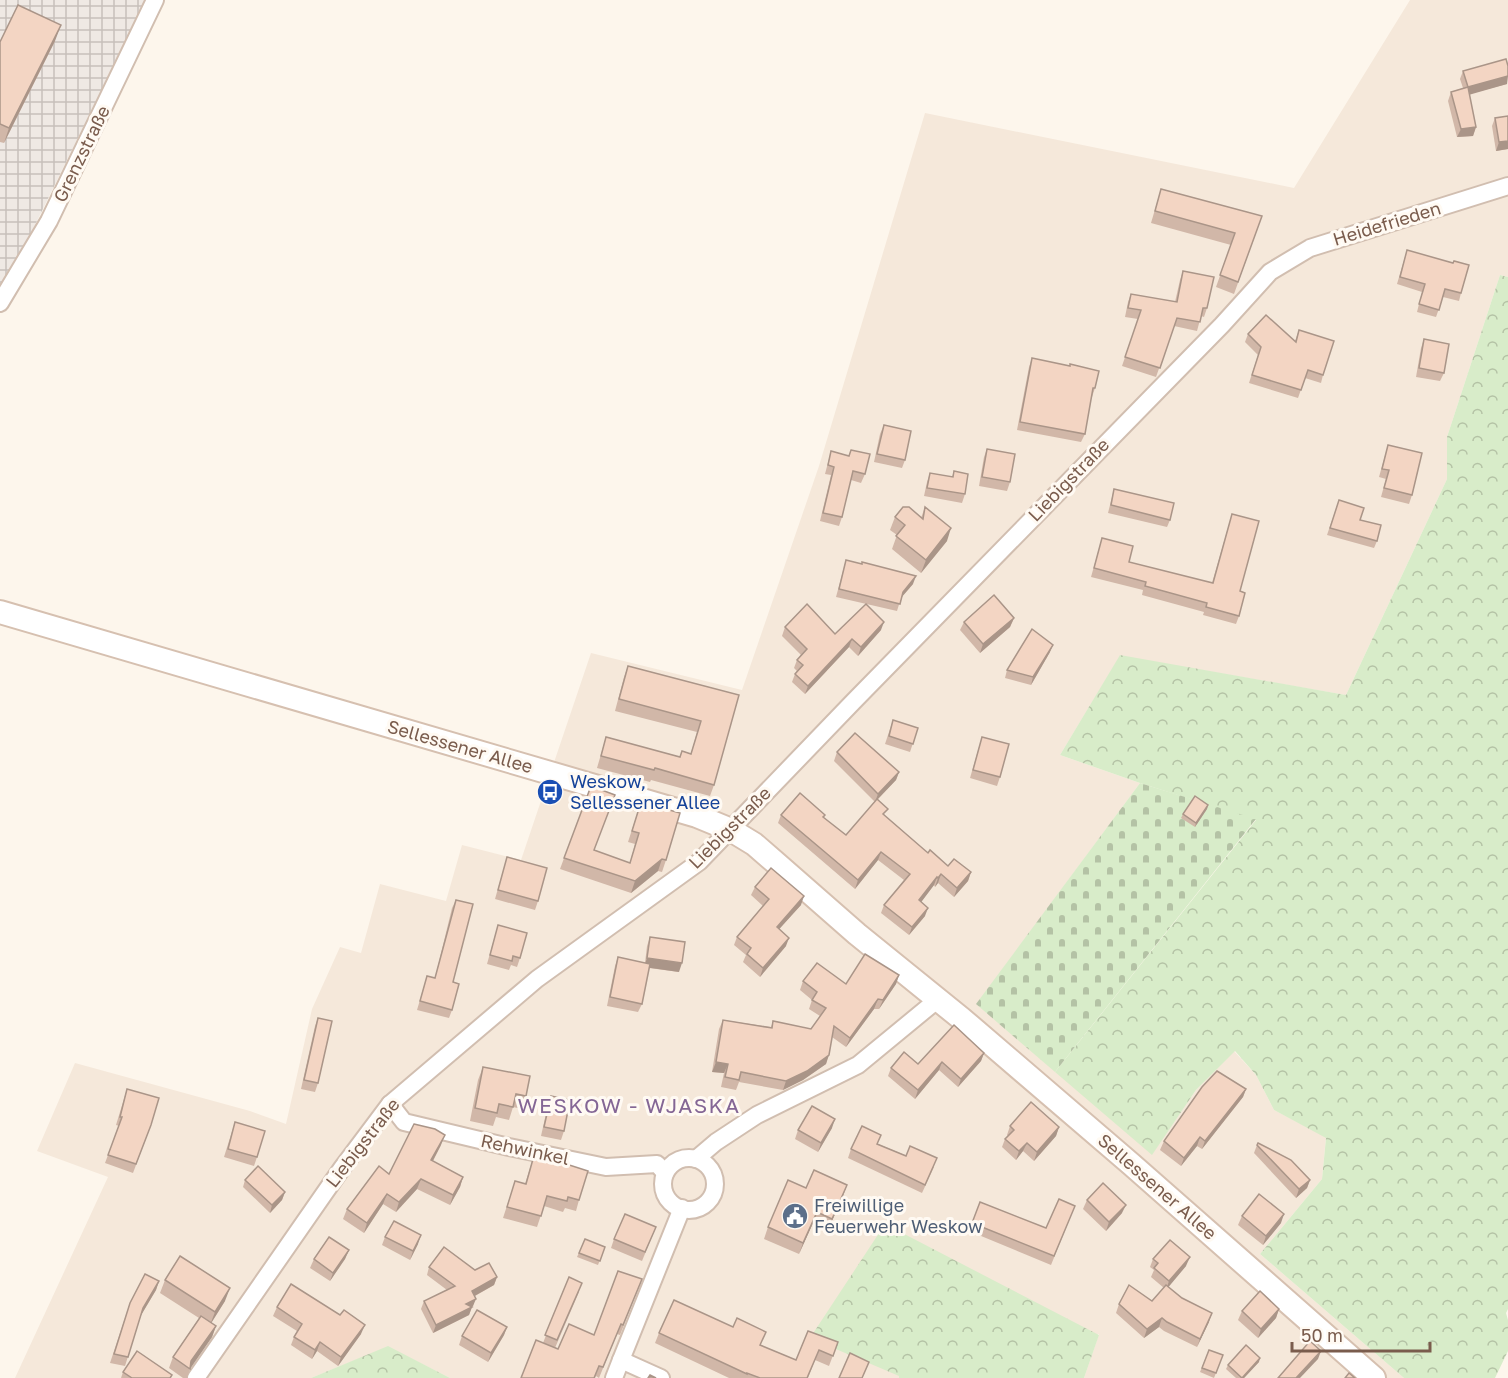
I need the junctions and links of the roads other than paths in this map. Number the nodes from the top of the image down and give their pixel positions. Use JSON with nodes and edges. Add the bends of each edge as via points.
{"nodes":[{"id":1,"x":155,"y":0,"type":"edge"},
{"id":2,"x":1508,"y":186,"type":"edge"},
{"id":3,"x":1270,"y":272,"type":"joint"},
{"id":4,"x":0,"y":303,"type":"edge"},
{"id":5,"x":0,"y":612,"type":"edge"},
{"id":6,"x":731,"y":830,"type":"junction"},
{"id":7,"x":937,"y":1000,"type":"junction"},
{"id":8,"x":390,"y":1104,"type":"junction"},
{"id":9,"x":696,"y":1159,"type":"junction"},
{"id":10,"x":665,"y":1173,"type":"junction"},
{"id":11,"x":682,"y":1208,"type":"junction"},
{"id":12,"x":621,"y":1360,"type":"junction"},
{"id":13,"x":196,"y":1378,"type":"edge"},
{"id":14,"x":614,"y":1378,"type":"edge"},
{"id":15,"x":661,"y":1378,"type":"edge"},
{"id":16,"x":1374,"y":1378,"type":"edge"}],
"edges":[{"from":1,"to":4,"type":"street","name":"Grenzstraße","via":[[49,221]]},
{"from":2,"to":3,"type":"street","name":"Heidefrieden","via":[[1310,248]]},
{"from":3,"to":6,"type":"street","name":"Liebigstraße"},
{"from":5,"to":6,"type":"main road","name":"Sellessener Allee","via":[[675,809]]},
{"from":6,"to":7,"type":"main road","name":"Sellessener Allee","via":[[776,862]]},
{"from":6,"to":8,"type":"street","name":"Liebigstraße","via":[[699,862],[537,979]]},
{"from":7,"to":9,"type":"street","via":[[858,1065],[757,1115]]},
{"from":7,"to":16,"type":"main road","name":"Sellessener Allee"},
{"from":8,"to":10,"type":"street","name":"Rehwinkel","via":[[404,1122],[606,1167],[657,1164]]},
{"from":8,"to":13,"type":"street","name":"Liebigstraße"},
{"from":9,"to":10,"type":"street","via":[[681,1159]]},
{"from":9,"to":11,"type":"street","via":[[710,1169],[715,1186],[700,1207]]},
{"from":10,"to":11,"type":"street","via":[[663,1182],[668,1199]]},
{"from":11,"to":12,"type":"street"},
{"from":12,"to":14,"type":"street"},
{"from":12,"to":15,"type":"street"}]}
